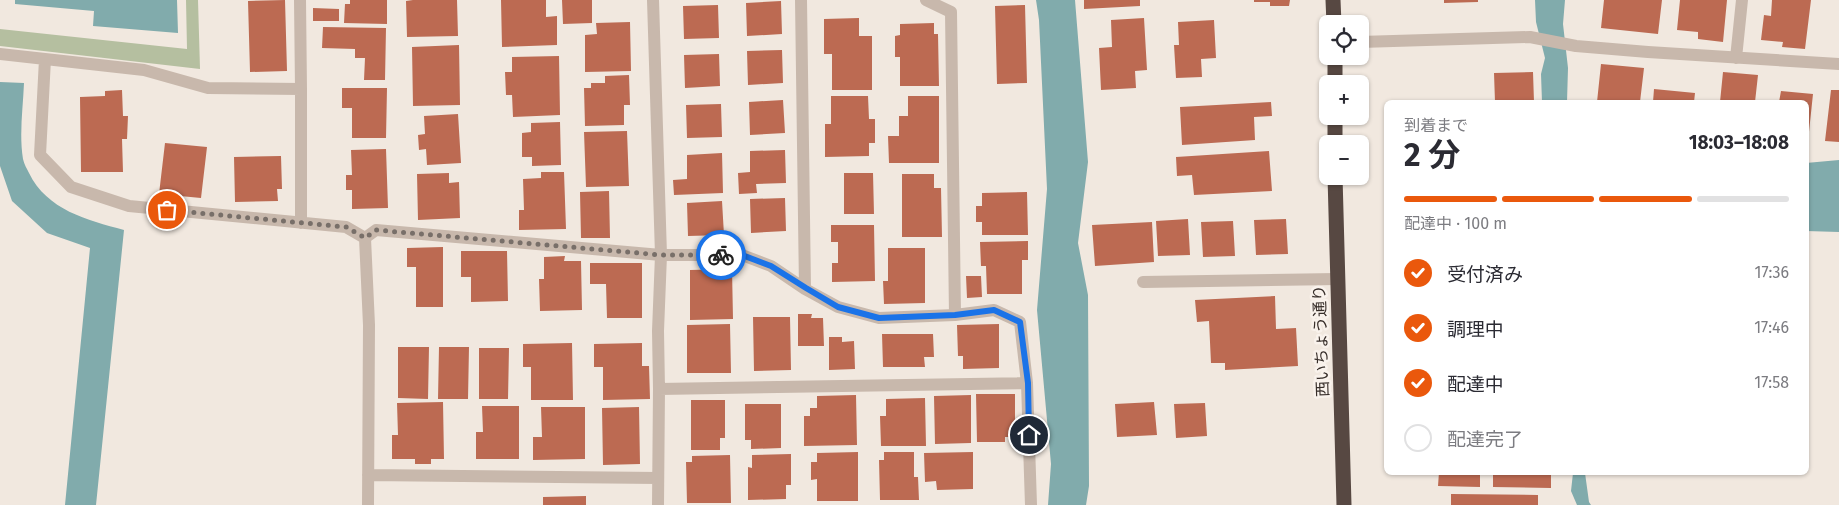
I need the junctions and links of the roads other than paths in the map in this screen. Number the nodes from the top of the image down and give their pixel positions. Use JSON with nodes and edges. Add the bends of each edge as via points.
{"nodes":[{"id":1,"x":300,"y":0,"type":"edge"},
{"id":2,"x":654,"y":0,"type":"edge"},
{"id":3,"x":801,"y":0,"type":"edge"},
{"id":4,"x":926,"y":0,"type":"edge"},
{"id":5,"x":1333,"y":0,"type":"edge"},
{"id":6,"x":1742,"y":0,"type":"edge"},
{"id":7,"x":950,"y":6,"type":"edge"},
{"id":8,"x":1334,"y":15,"type":"edge"},
{"id":9,"x":1369,"y":42,"type":"edge"},
{"id":10,"x":0,"y":54,"type":"edge"},
{"id":11,"x":1736,"y":58,"type":"junction"},
{"id":12,"x":45,"y":59,"type":"junction"},
{"id":13,"x":1839,"y":64,"type":"edge"},
{"id":14,"x":301,"y":89,"type":"junction"},
{"id":15,"x":1335,"y":185,"type":"edge"},
{"id":16,"x":301,"y":222,"type":"junction"},
{"id":17,"x":365,"y":238,"type":"junction"},
{"id":18,"x":661,"y":255,"type":"junction"},
{"id":19,"x":1337,"y":279,"type":"junction"},
{"id":20,"x":1143,"y":282,"type":"dead end"},
{"id":21,"x":806,"y":288,"type":"junction"},
{"id":22,"x":955,"y":315,"type":"junction"},
{"id":23,"x":1028,"y":383,"type":"junction"},
{"id":24,"x":659,"y":389,"type":"junction"},
{"id":25,"x":368,"y":475,"type":"junction"},
{"id":26,"x":658,"y":478,"type":"junction"},
{"id":27,"x":368,"y":505,"type":"edge"},
{"id":28,"x":658,"y":505,"type":"edge"},
{"id":29,"x":1031,"y":505,"type":"edge"},
{"id":30,"x":1344,"y":505,"type":"edge"}],
"edges":[{"from":1,"to":14,"type":"street"},
{"from":2,"to":18,"type":"street"},
{"from":3,"to":21,"type":"street"},
{"from":4,"to":7,"type":"street"},
{"from":5,"to":8,"type":"highway"},
{"from":6,"to":11,"type":"street"},
{"from":7,"to":22,"type":"street"},
{"from":9,"to":11,"type":"street","via":[[1530,37],[1576,46]]},
{"from":10,"to":12,"type":"street"},
{"from":11,"to":13,"type":"street"},
{"from":12,"to":14,"type":"street","via":[[144,70],[208,88]]},
{"from":12,"to":16,"type":"street","via":[[40,155],[71,187],[129,206]]},
{"from":14,"to":16,"type":"street"},
{"from":15,"to":19,"type":"highway","name":"西いちょう通り"},
{"from":16,"to":17,"type":"street","via":[[346,227]]},
{"from":17,"to":18,"type":"street","via":[[376,230]]},
{"from":17,"to":25,"type":"street"},
{"from":18,"to":21,"type":"street","via":[[742,255],[771,266]]},
{"from":18,"to":24,"type":"street"},
{"from":19,"to":20,"type":"street"},
{"from":19,"to":30,"type":"highway","name":"西いちょう通り"},
{"from":21,"to":22,"type":"street","via":[[838,307],[879,318]]},
{"from":22,"to":23,"type":"street","via":[[994,310],[1020,322]]},
{"from":23,"to":24,"type":"street"},
{"from":23,"to":29,"type":"street"},
{"from":24,"to":26,"type":"street"},
{"from":25,"to":26,"type":"street"},
{"from":25,"to":27,"type":"street"},
{"from":26,"to":28,"type":"street"}]}
